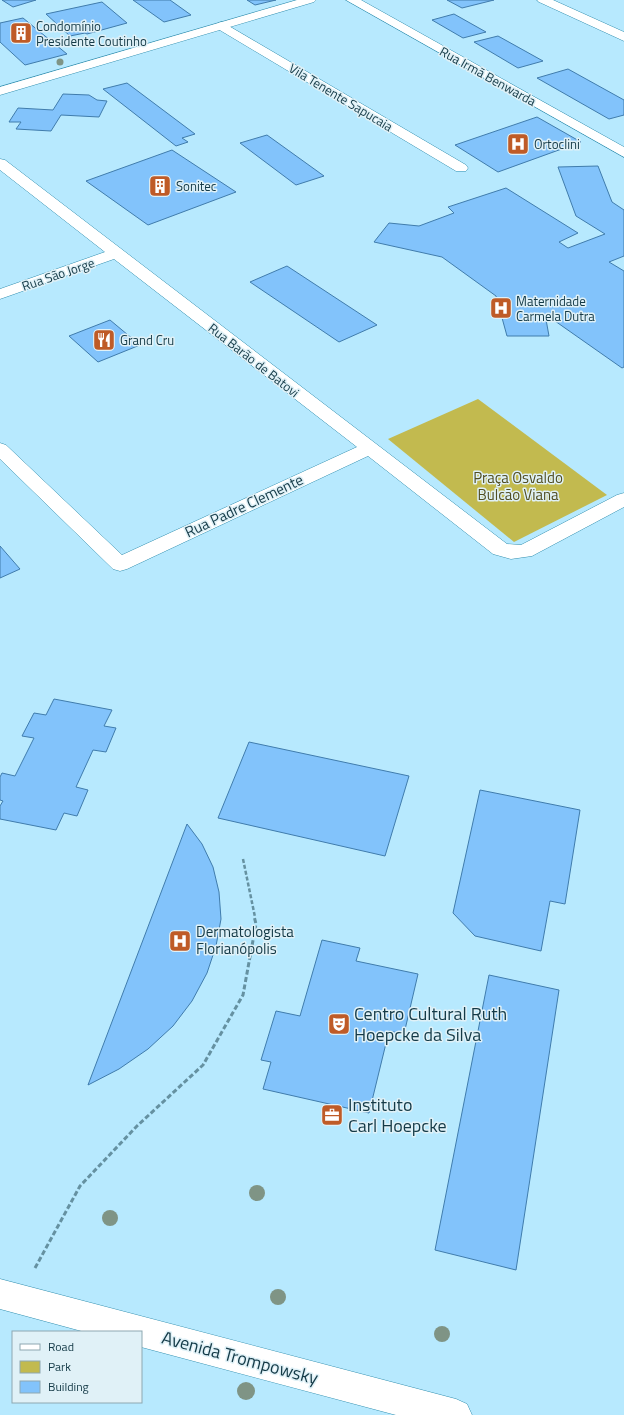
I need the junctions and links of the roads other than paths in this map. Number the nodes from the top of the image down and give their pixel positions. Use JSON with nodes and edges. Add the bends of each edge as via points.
{"nodes":[{"id":1,"x":310,"y":0,"type":"edge"},
{"id":2,"x":352,"y":0,"type":"edge"},
{"id":3,"x":542,"y":0,"type":"edge"},
{"id":4,"x":222,"y":26,"type":"junction"},
{"id":5,"x":624,"y":37,"type":"edge"},
{"id":6,"x":0,"y":91,"type":"edge"},
{"id":7,"x":624,"y":153,"type":"edge"},
{"id":8,"x":0,"y":163,"type":"edge"},
{"id":9,"x":461,"y":168,"type":"dead end"},
{"id":10,"x":116,"y":254,"type":"junction"},
{"id":11,"x":0,"y":294,"type":"edge"},
{"id":12,"x":368,"y":449,"type":"junction"},
{"id":13,"x":0,"y":450,"type":"edge"},
{"id":14,"x":624,"y":498,"type":"edge"},
{"id":15,"x":10,"y":1297,"type":"edge"},
{"id":16,"x":139,"y":1331,"type":"edge"},
{"id":17,"x":142,"y":1332,"type":"edge"},
{"id":18,"x":456,"y":1415,"type":"edge"}],
"edges":[{"from":1,"to":4,"type":"street"},
{"from":2,"to":7,"type":"street","name":"Rua Irmã Benwarda"},
{"from":3,"to":5,"type":"street"},
{"from":4,"to":6,"type":"street"},
{"from":4,"to":9,"type":"street","name":"Vila Tenente Sapucaia"},
{"from":8,"to":10,"type":"street","name":"Rua Barão de Batovi"},
{"from":10,"to":11,"type":"street","name":"Rua São Jorge"},
{"from":10,"to":12,"type":"street","name":"Rua Barão de Batovi"},
{"from":12,"to":13,"type":"street","name":"Rua Padre Clemente","via":[[120,564]]},
{"from":12,"to":14,"type":"street","name":"Rua Barão de Batovi","via":[[500,549],[511,552],[525,551]]},
{"from":15,"to":16,"type":"street","name":"Avenida Trompowsky"},
{"from":17,"to":18,"type":"street","name":"Avenida Trompowsky"}]}
